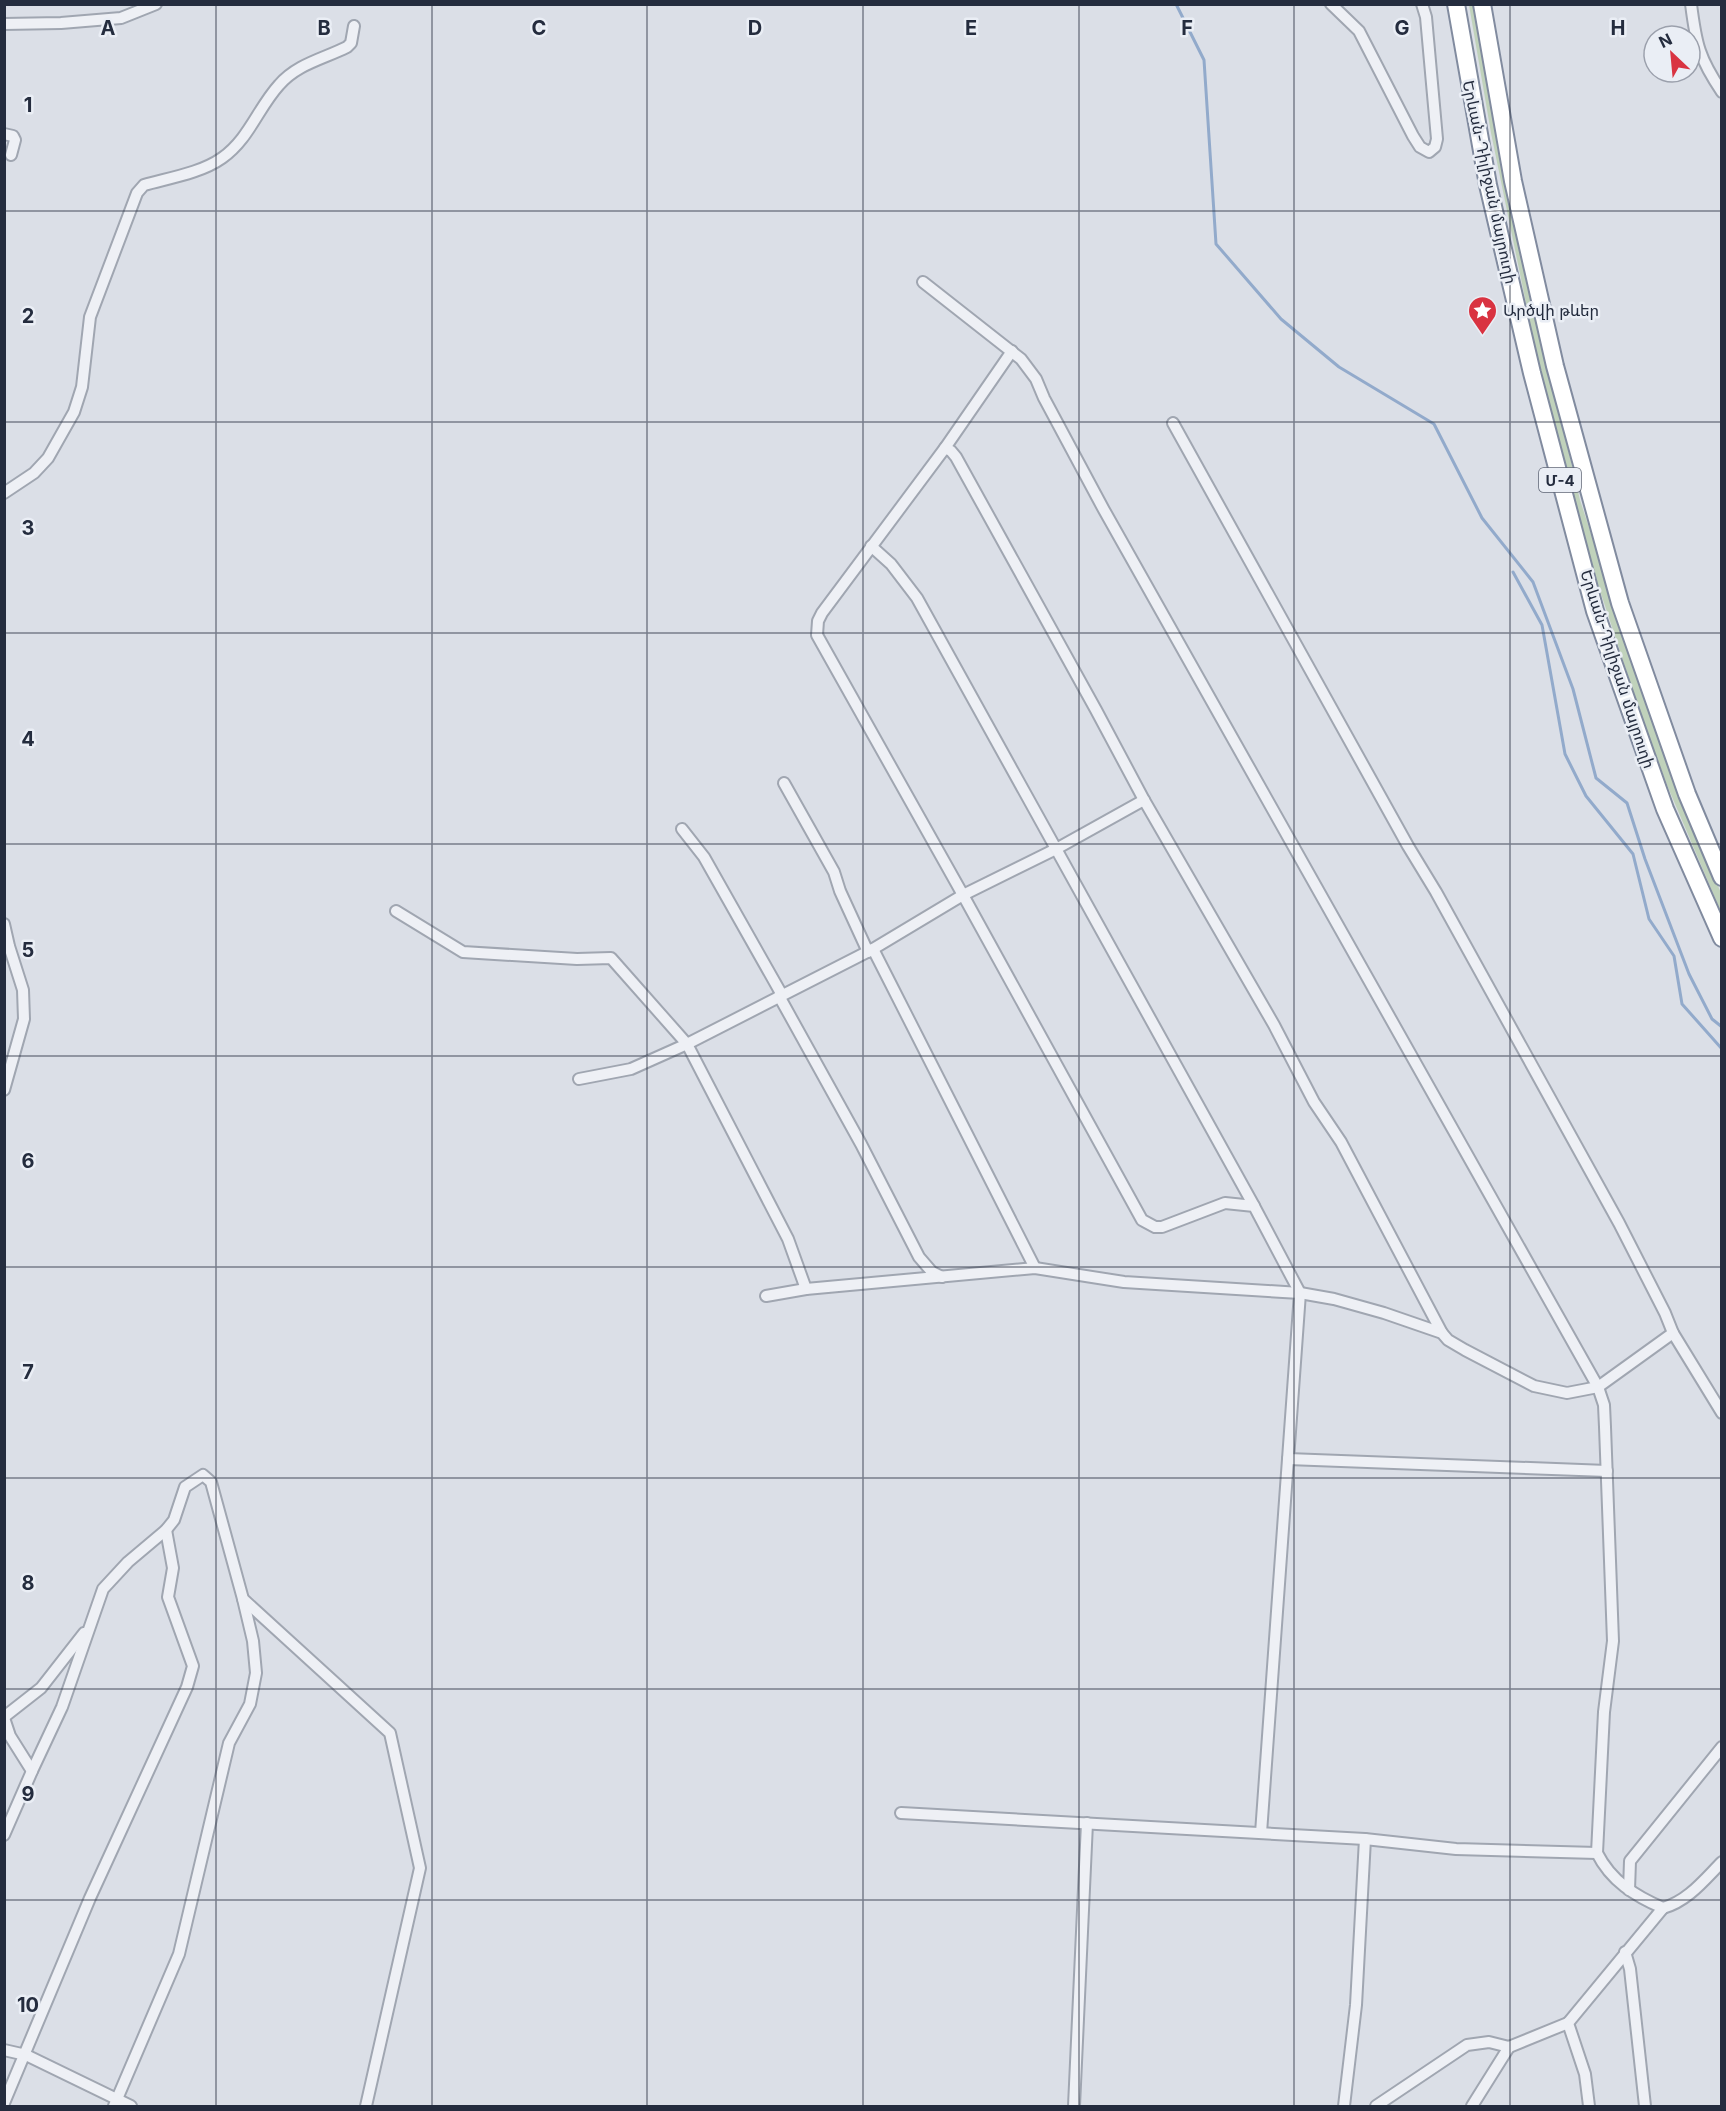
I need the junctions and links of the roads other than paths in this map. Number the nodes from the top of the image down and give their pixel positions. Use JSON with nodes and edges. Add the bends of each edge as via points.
{"nodes":[{"id":1,"x":156,"y":4,"type":"edge"},
{"id":2,"x":1331,"y":4,"type":"edge"},
{"id":3,"x":1422,"y":4,"type":"edge"},
{"id":4,"x":1456,"y":4,"type":"edge"},
{"id":5,"x":1482,"y":4,"type":"edge"},
{"id":6,"x":1691,"y":4,"type":"edge"},
{"id":7,"x":4,"y":24,"type":"edge"},
{"id":8,"x":354,"y":26,"type":"dead end"},
{"id":9,"x":1722,"y":92,"type":"edge"},
{"id":10,"x":4,"y":134,"type":"edge"},
{"id":11,"x":11,"y":155,"type":"dead end"},
{"id":12,"x":923,"y":282,"type":"dead end"},
{"id":13,"x":1012,"y":351,"type":"junction"},
{"id":14,"x":1173,"y":423,"type":"dead end"},
{"id":15,"x":945,"y":448,"type":"junction"},
{"id":16,"x":4,"y":493,"type":"edge"},
{"id":17,"x":871,"y":546,"type":"junction"},
{"id":18,"x":784,"y":783,"type":"dead end"},
{"id":19,"x":1144,"y":800,"type":"junction"},
{"id":20,"x":682,"y":829,"type":"dead end"},
{"id":21,"x":1056,"y":849,"type":"junction"},
{"id":22,"x":1722,"y":877,"type":"edge"},
{"id":23,"x":963,"y":895,"type":"junction"},
{"id":24,"x":396,"y":911,"type":"dead end"},
{"id":25,"x":4,"y":924,"type":"edge"},
{"id":26,"x":1722,"y":938,"type":"edge"},
{"id":27,"x":870,"y":950,"type":"junction"},
{"id":28,"x":781,"y":996,"type":"junction"},
{"id":29,"x":687,"y":1044,"type":"junction"},
{"id":30,"x":579,"y":1078,"type":"dead end"},
{"id":31,"x":4,"y":1090,"type":"edge"},
{"id":32,"x":1254,"y":1206,"type":"junction"},
{"id":33,"x":1035,"y":1268,"type":"junction"},
{"id":34,"x":942,"y":1278,"type":"junction"},
{"id":35,"x":806,"y":1289,"type":"junction"},
{"id":36,"x":1300,"y":1293,"type":"junction"},
{"id":37,"x":766,"y":1296,"type":"dead end"},
{"id":38,"x":1442,"y":1333,"type":"junction"},
{"id":39,"x":1673,"y":1333,"type":"junction"},
{"id":40,"x":1598,"y":1387,"type":"junction"},
{"id":41,"x":1721,"y":1410,"type":"edge"},
{"id":42,"x":1288,"y":1459,"type":"junction"},
{"id":43,"x":1607,"y":1471,"type":"junction"},
{"id":44,"x":166,"y":1530,"type":"junction"},
{"id":45,"x":243,"y":1599,"type":"junction"},
{"id":46,"x":90,"y":1624,"type":"junction"},
{"id":47,"x":4,"y":1718,"type":"edge"},
{"id":48,"x":1722,"y":1747,"type":"edge"},
{"id":49,"x":32,"y":1771,"type":"junction"},
{"id":50,"x":901,"y":1813,"type":"dead end"},
{"id":51,"x":1087,"y":1823,"type":"junction"},
{"id":52,"x":1261,"y":1833,"type":"junction"},
{"id":53,"x":4,"y":1835,"type":"edge"},
{"id":54,"x":1365,"y":1839,"type":"junction"},
{"id":55,"x":1597,"y":1853,"type":"junction"},
{"id":56,"x":1722,"y":1862,"type":"edge"},
{"id":57,"x":1629,"y":1890,"type":"junction"},
{"id":58,"x":1663,"y":1908,"type":"junction"},
{"id":59,"x":1625,"y":1952,"type":"junction"},
{"id":60,"x":1568,"y":2023,"type":"junction"},
{"id":61,"x":1509,"y":2046,"type":"junction"},
{"id":62,"x":4,"y":2050,"type":"edge"},
{"id":63,"x":26,"y":2055,"type":"junction"},
{"id":64,"x":4,"y":2103,"type":"edge"},
{"id":65,"x":115,"y":2103,"type":"edge"},
{"id":66,"x":131,"y":2106,"type":"edge"},
{"id":67,"x":366,"y":2106,"type":"edge"},
{"id":68,"x":1074,"y":2106,"type":"edge"},
{"id":69,"x":1344,"y":2106,"type":"edge"},
{"id":70,"x":1376,"y":2106,"type":"edge"},
{"id":71,"x":1472,"y":2106,"type":"edge"},
{"id":72,"x":1589,"y":2106,"type":"edge"},
{"id":73,"x":1645,"y":2106,"type":"edge"}],
"edges":[{"from":1,"to":7,"type":"street","via":[[121,18]]},
{"from":2,"to":3,"type":"street","via":[[1359,30],[1416,142],[1429,152],[1437,139]]},
{"from":4,"to":26,"type":"highway","name":"Երևան-Դիլիջան մայրուղի","number":"Մ-4","via":[[1488,185],[1532,374],[1595,611],[1665,809]]},
{"from":5,"to":22,"type":"highway","name":"Երևան-Դիլիջան մայրուղի","number":"Մ-4","via":[[1518,204],[1555,366],[1617,592],[1687,794]]},
{"from":6,"to":9,"type":"street","via":[[1702,62]]},
{"from":8,"to":16,"type":"street","via":[[347,47],[301,67],[278,85],[240,143],[222,158],[144,185],[137,193],[90,317],[82,387],[74,412],[48,458],[34,473]]},
{"from":10,"to":11,"type":"street","via":[[15,140]]},
{"from":12,"to":13,"type":"street"},
{"from":13,"to":15,"type":"street"},
{"from":13,"to":40,"type":"street","via":[[1036,379],[1110,520]]},
{"from":14,"to":39,"type":"street","via":[[1619,1223]]},
{"from":15,"to":17,"type":"street"},
{"from":15,"to":19,"type":"street","via":[[956,457]]},
{"from":17,"to":21,"type":"street","via":[[891,564],[917,598]]},
{"from":17,"to":23,"type":"street","via":[[822,613],[817,635]]},
{"from":18,"to":27,"type":"street","via":[[834,872]]},
{"from":19,"to":21,"type":"street"},
{"from":19,"to":38,"type":"street","via":[[1314,1102],[1341,1142]]},
{"from":20,"to":28,"type":"street","via":[[704,857]]},
{"from":21,"to":23,"type":"street"},
{"from":21,"to":32,"type":"street"},
{"from":23,"to":27,"type":"street"},
{"from":23,"to":32,"type":"street","via":[[1142,1220],[1162,1227],[1225,1203]]},
{"from":24,"to":29,"type":"street","via":[[463,952],[611,958]]},
{"from":25,"to":31,"type":"street","via":[[24,1004],[24,1019]]},
{"from":27,"to":28,"type":"street"},
{"from":27,"to":33,"type":"street"},
{"from":28,"to":29,"type":"street"},
{"from":28,"to":34,"type":"street","via":[[919,1257]]},
{"from":29,"to":30,"type":"street","via":[[631,1069]]},
{"from":29,"to":35,"type":"street","via":[[788,1239]]},
{"from":32,"to":36,"type":"street"},
{"from":33,"to":34,"type":"street"},
{"from":33,"to":36,"type":"street","via":[[1124,1282]]},
{"from":34,"to":35,"type":"street"},
{"from":35,"to":37,"type":"street"},
{"from":36,"to":38,"type":"street","via":[[1384,1313]]},
{"from":36,"to":42,"type":"street"},
{"from":38,"to":40,"type":"street","via":[[1465,1350],[1534,1386],[1567,1393]]},
{"from":39,"to":40,"type":"street"},
{"from":39,"to":41,"type":"street"},
{"from":40,"to":43,"type":"street","via":[[1604,1405]]},
{"from":42,"to":43,"type":"street"},
{"from":42,"to":52,"type":"street"},
{"from":43,"to":55,"type":"street","via":[[1613,1641],[1604,1712]]},
{"from":44,"to":45,"type":"street","via":[[174,1520],[185,1487],[203,1475],[211,1482]]},
{"from":44,"to":46,"type":"street","via":[[103,1589]]},
{"from":44,"to":63,"type":"street","via":[[173,1568],[168,1597],[193,1666],[187,1687],[90,1898]]},
{"from":45,"to":65,"type":"street","via":[[256,1673],[250,1704],[229,1743],[179,1954]]},
{"from":45,"to":67,"type":"street","via":[[390,1733],[420,1868]]},
{"from":46,"to":47,"type":"street","via":[[41,1688]]},
{"from":46,"to":49,"type":"street","via":[[62,1707]]},
{"from":47,"to":49,"type":"street","via":[[10,1736]]},
{"from":48,"to":57,"type":"street","via":[[1630,1861]]},
{"from":49,"to":53,"type":"street"},
{"from":50,"to":51,"type":"street"},
{"from":51,"to":52,"type":"street"},
{"from":51,"to":68,"type":"street"},
{"from":52,"to":54,"type":"street"},
{"from":54,"to":55,"type":"street","via":[[1456,1849]]},
{"from":54,"to":69,"type":"street","via":[[1356,2005]]},
{"from":55,"to":57,"type":"street","via":[[1603,1866]]},
{"from":56,"to":58,"type":"street","via":[[1687,1897]]},
{"from":57,"to":58,"type":"street"},
{"from":58,"to":59,"type":"street"},
{"from":59,"to":60,"type":"street"},
{"from":59,"to":73,"type":"street"},
{"from":60,"to":61,"type":"street"},
{"from":60,"to":72,"type":"street","via":[[1585,2074]]},
{"from":61,"to":70,"type":"street","via":[[1489,2042],[1467,2045]]},
{"from":61,"to":71,"type":"street"},
{"from":62,"to":63,"type":"street"},
{"from":63,"to":64,"type":"street"},
{"from":63,"to":65,"type":"street"},
{"from":65,"to":66,"type":"street"}]}
